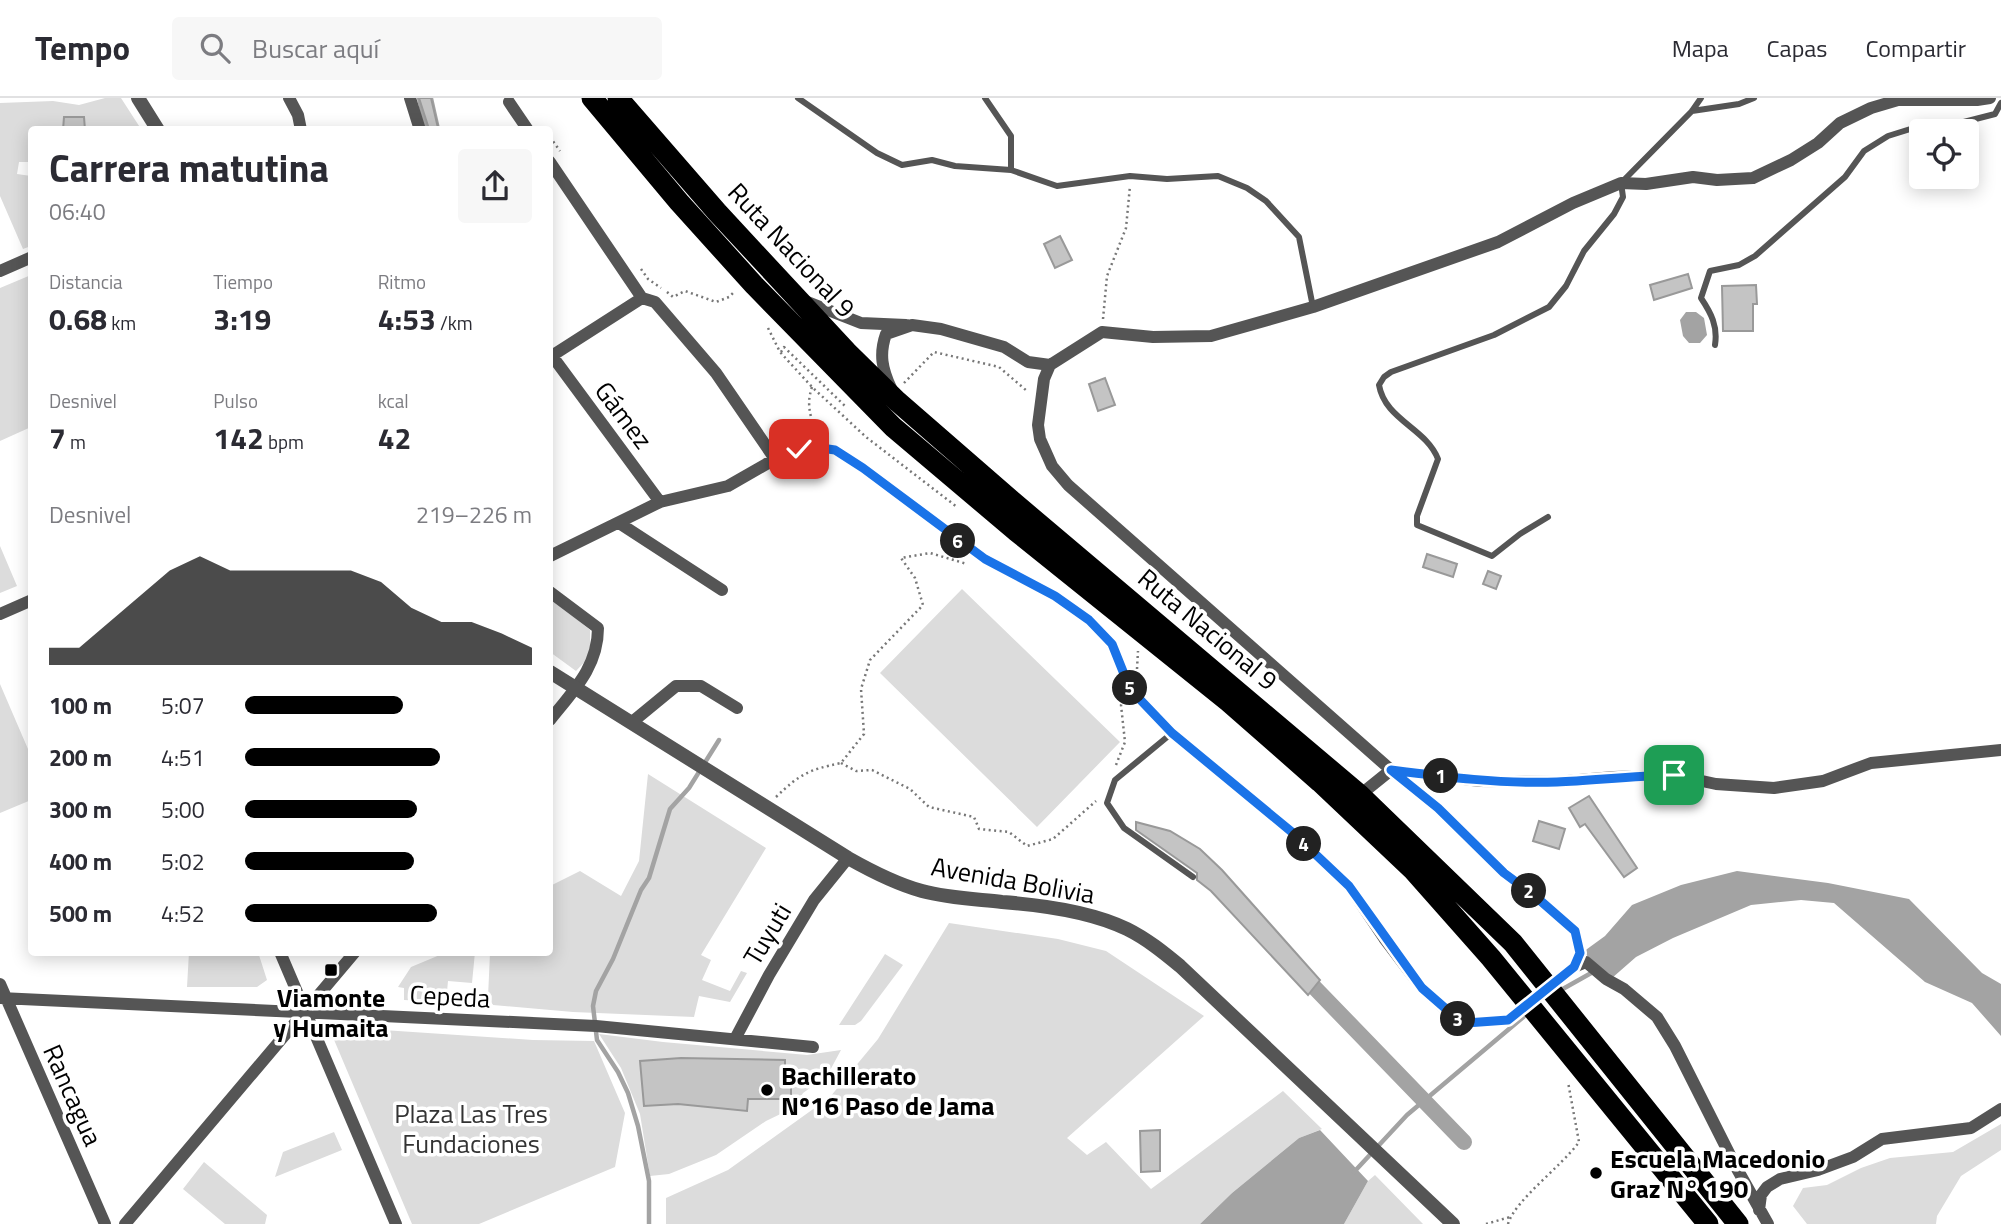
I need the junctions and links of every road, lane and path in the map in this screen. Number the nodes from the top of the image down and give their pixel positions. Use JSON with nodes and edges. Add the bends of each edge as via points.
{"nodes":[{"id":1,"x":138,"y":98,"type":"edge"},
{"id":2,"x":289,"y":98,"type":"edge"},
{"id":3,"x":410,"y":98,"type":"edge"},
{"id":4,"x":592,"y":98,"type":"edge"},
{"id":5,"x":618,"y":98,"type":"edge"},
{"id":6,"x":798,"y":98,"type":"edge"},
{"id":7,"x":985,"y":98,"type":"edge"},
{"id":8,"x":1701,"y":98,"type":"edge"},
{"id":9,"x":1754,"y":98,"type":"edge"},
{"id":10,"x":1990,"y":98,"type":"edge"},
{"id":11,"x":509,"y":102,"type":"dead end"},
{"id":12,"x":2001,"y":103,"type":"edge"},
{"id":13,"x":1692,"y":111,"type":"junction"},
{"id":14,"x":156,"y":126,"type":"edge"},
{"id":15,"x":300,"y":126,"type":"edge"},
{"id":16,"x":418,"y":126,"type":"edge"},
{"id":17,"x":525,"y":126,"type":"edge"},
{"id":18,"x":553,"y":141,"type":"edge"},
{"id":19,"x":565,"y":159,"type":"dead end"},
{"id":20,"x":553,"y":166,"type":"edge"},
{"id":21,"x":1011,"y":170,"type":"junction"},
{"id":22,"x":1130,"y":176,"type":"junction"},
{"id":23,"x":1621,"y":183,"type":"junction"},
{"id":24,"x":28,"y":259,"type":"edge"},
{"id":25,"x":640,"y":268,"type":"dead end"},
{"id":26,"x":0,"y":271,"type":"edge"},
{"id":27,"x":736,"y":291,"type":"dead end"},
{"id":28,"x":642,"y":298,"type":"junction"},
{"id":29,"x":799,"y":299,"type":"junction"},
{"id":30,"x":1314,"y":307,"type":"junction"},
{"id":31,"x":912,"y":325,"type":"junction"},
{"id":32,"x":1102,"y":332,"type":"junction"},
{"id":33,"x":1715,"y":345,"type":"dead end"},
{"id":34,"x":780,"y":352,"type":"dead end"},
{"id":35,"x":934,"y":352,"type":"dead end"},
{"id":36,"x":553,"y":353,"type":"edge"},
{"id":37,"x":553,"y":359,"type":"edge"},
{"id":38,"x":1050,"y":365,"type":"junction"},
{"id":39,"x":812,"y":387,"type":"dead end"},
{"id":40,"x":897,"y":401,"type":"junction"},
{"id":41,"x":1041,"y":402,"type":"junction"},
{"id":42,"x":845,"y":406,"type":"dead end"},
{"id":43,"x":814,"y":447,"type":"junction"},
{"id":44,"x":775,"y":459,"type":"junction"},
{"id":45,"x":660,"y":502,"type":"junction"},
{"id":46,"x":1548,"y":517,"type":"dead end"},
{"id":47,"x":619,"y":523,"type":"junction"},
{"id":48,"x":553,"y":555,"type":"edge"},
{"id":49,"x":985,"y":559,"type":"junction"},
{"id":50,"x":722,"y":590,"type":"dead end"},
{"id":51,"x":553,"y":594,"type":"edge"},
{"id":52,"x":28,"y":602,"type":"edge"},
{"id":53,"x":0,"y":614,"type":"edge"},
{"id":54,"x":1138,"y":648,"type":"dead end"},
{"id":55,"x":553,"y":675,"type":"edge"},
{"id":56,"x":575,"y":689,"type":"junction"},
{"id":57,"x":1130,"y":689,"type":"junction"},
{"id":58,"x":737,"y":708,"type":"dead end"},
{"id":59,"x":553,"y":716,"type":"edge"},
{"id":60,"x":631,"y":723,"type":"junction"},
{"id":61,"x":1172,"y":733,"type":"junction"},
{"id":62,"x":2001,"y":750,"type":"edge"},
{"id":63,"x":841,"y":763,"type":"junction"},
{"id":64,"x":1115,"y":767,"type":"dead end"},
{"id":65,"x":1391,"y":770,"type":"junction"},
{"id":66,"x":1360,"y":795,"type":"junction"},
{"id":67,"x":1100,"y":797,"type":"dead end"},
{"id":68,"x":765,"y":806,"type":"junction"},
{"id":69,"x":848,"y":858,"type":"junction"},
{"id":70,"x":1193,"y":877,"type":"dead end"},
{"id":71,"x":282,"y":956,"type":"edge"},
{"id":72,"x":352,"y":956,"type":"edge"},
{"id":73,"x":1574,"y":967,"type":"junction"},
{"id":74,"x":0,"y":984,"type":"edge"},
{"id":75,"x":3,"y":999,"type":"edge"},
{"id":76,"x":305,"y":1011,"type":"junction"},
{"id":77,"x":1508,"y":1020,"type":"joint"},
{"id":78,"x":735,"y":1039,"type":"junction"},
{"id":79,"x":813,"y":1047,"type":"dead end"},
{"id":80,"x":1567,"y":1063,"type":"junction"},
{"id":81,"x":2001,"y":1109,"type":"edge"},
{"id":82,"x":1759,"y":1210,"type":"junction"},
{"id":83,"x":1510,"y":1217,"type":"junction"},
{"id":84,"x":105,"y":1224,"type":"edge"},
{"id":85,"x":125,"y":1224,"type":"edge"},
{"id":86,"x":396,"y":1224,"type":"edge"},
{"id":87,"x":1453,"y":1224,"type":"edge"},
{"id":88,"x":1486,"y":1224,"type":"edge"},
{"id":89,"x":1508,"y":1224,"type":"edge"},
{"id":90,"x":1708,"y":1224,"type":"edge"},
{"id":91,"x":1738,"y":1224,"type":"edge"},
{"id":92,"x":1768,"y":1224,"type":"edge"}],
"edges":[{"from":1,"to":14,"type":"street"},
{"from":2,"to":15,"type":"street"},
{"from":3,"to":16,"type":"street"},
{"from":4,"to":80,"type":"highway","name":"Ruta Nacional 9","via":[[754,285],[893,426],[1229,702],[1414,871],[1491,958]]},
{"from":5,"to":29,"type":"highway","name":"Ruta Nacional 9"},
{"from":6,"to":21,"type":"lane","via":[[902,165],[932,160]]},
{"from":7,"to":21,"type":"lane","via":[[1012,136]]},
{"from":8,"to":13,"type":"lane"},
{"from":9,"to":13,"type":"lane"},
{"from":10,"to":23,"type":"street","via":[[1898,100],[1871,108],[1840,123],[1791,160],[1753,178]]},
{"from":11,"to":17,"type":"street"},
{"from":12,"to":33,"type":"lane","via":[[1995,114],[1888,136],[1864,151],[1845,177],[1755,256],[1710,271],[1701,298],[1713,317]]},
{"from":13,"to":23,"type":"lane"},
{"from":18,"to":19,"type":"path"},
{"from":20,"to":28,"type":"street"},
{"from":21,"to":22,"type":"lane","via":[[1057,186]]},
{"from":22,"to":30,"type":"lane","via":[[1218,176],[1266,201],[1299,237]]},
{"from":22,"to":32,"type":"path","via":[[1126,228],[1107,276]]},
{"from":23,"to":30,"type":"street","via":[[1498,242]]},
{"from":23,"to":46,"type":"lane","via":[[1623,197],[1614,214],[1549,307],[1494,335],[1391,372],[1379,385],[1387,405],[1434,448],[1438,459],[1417,525],[1492,556]]},
{"from":24,"to":26,"type":"street"},
{"from":25,"to":27,"type":"path","via":[[673,297],[685,291],[716,302]]},
{"from":28,"to":36,"type":"street"},
{"from":28,"to":44,"type":"street","via":[[655,302],[716,373]]},
{"from":29,"to":31,"type":"street","via":[[861,323]]},
{"from":29,"to":40,"type":"highway","name":"Ruta Nacional 9"},
{"from":30,"to":32,"type":"street","via":[[1211,336]]},
{"from":31,"to":38,"type":"street","via":[[986,340],[1028,362]]},
{"from":31,"to":40,"type":"street","via":[[886,334],[881,349],[884,372]]},
{"from":32,"to":38,"type":"street"},
{"from":34,"to":42,"type":"path","via":[[784,347]]},
{"from":35,"to":41,"type":"path","via":[[999,367]]},
{"from":37,"to":45,"type":"street","name":"Gámez"},
{"from":38,"to":41,"type":"street"},
{"from":39,"to":43,"type":"path","via":[[808,413]]},
{"from":40,"to":66,"type":"highway","name":"Ruta Nacional 9"},
{"from":41,"to":65,"type":"street","via":[[1040,439],[1052,466],[1068,485]]},
{"from":43,"to":44,"type":"street"},
{"from":43,"to":49,"type":"street","via":[[835,450],[863,468]]},
{"from":44,"to":45,"type":"street","via":[[728,486]]},
{"from":45,"to":47,"type":"street"},
{"from":47,"to":48,"type":"street"},
{"from":47,"to":50,"type":"street"},
{"from":49,"to":57,"type":"street","via":[[1055,596],[1089,620],[1112,644]]},
{"from":49,"to":63,"type":"path","via":[[970,565],[930,553],[901,558],[915,578],[923,605],[870,660],[861,689],[864,734]]},
{"from":51,"to":56,"type":"street","via":[[598,628],[593,664]]},
{"from":52,"to":53,"type":"street"},
{"from":54,"to":57,"type":"path","via":[[1137,675]]},
{"from":55,"to":56,"type":"street","name":"Avenida Bolivia"},
{"from":56,"to":59,"type":"street"},
{"from":56,"to":60,"type":"street","name":"Avenida Bolivia"},
{"from":57,"to":61,"type":"street"},
{"from":57,"to":64,"type":"path","via":[[1121,705],[1125,743]]},
{"from":58,"to":60,"type":"street","via":[[701,686],[676,686]]},
{"from":60,"to":68,"type":"street","name":"Avenida Bolivia"},
{"from":61,"to":70,"type":"lane","via":[[1115,780],[1107,803],[1124,828]]},
{"from":61,"to":77,"type":"street","via":[[1349,886],[1422,988],[1454,1016],[1466,1023]]},
{"from":62,"to":65,"type":"street","via":[[1871,763],[1823,781],[1774,788],[1716,784],[1674,775],[1544,782]]},
{"from":63,"to":67,"type":"path","via":[[856,771],[872,770],[910,789],[929,807],[974,817],[979,829],[1009,832],[1027,846],[1053,839]]},
{"from":63,"to":68,"type":"path","via":[[810,769]]},
{"from":65,"to":66,"type":"street"},
{"from":65,"to":73,"type":"lane","via":[[1575,931],[1580,953]]},
{"from":66,"to":91,"type":"highway","name":"Ruta Nacional 9","via":[[1513,943]]},
{"from":68,"to":69,"type":"street","name":"Avenida Bolivia"},
{"from":69,"to":78,"type":"street","name":"Tuyuti","via":[[814,900]]},
{"from":69,"to":87,"type":"street","name":"Avenida Bolivia","via":[[919,890],[1104,920],[1156,946]]},
{"from":71,"to":76,"type":"street"},
{"from":72,"to":76,"type":"street"},
{"from":73,"to":77,"type":"lane"},
{"from":73,"to":82,"type":"street","via":[[1586,962],[1657,1017]]},
{"from":74,"to":75,"type":"street","name":"Rancagua"},
{"from":75,"to":76,"type":"street","name":"Cepeda"},
{"from":75,"to":84,"type":"street","name":"Rancagua"},
{"from":76,"to":78,"type":"street","name":"Cepeda","via":[[597,1026]]},
{"from":76,"to":85,"type":"street"},
{"from":76,"to":86,"type":"street"},
{"from":78,"to":79,"type":"street","name":"Cepeda"},
{"from":80,"to":83,"type":"path","via":[[1579,1142]]},
{"from":80,"to":90,"type":"highway","name":"Ruta Nacional 9"},
{"from":81,"to":82,"type":"street","via":[[1971,1128],[1882,1139],[1853,1157],[1780,1179],[1767,1187]]},
{"from":82,"to":92,"type":"street"},
{"from":83,"to":88,"type":"path"},
{"from":83,"to":89,"type":"path"}]}
